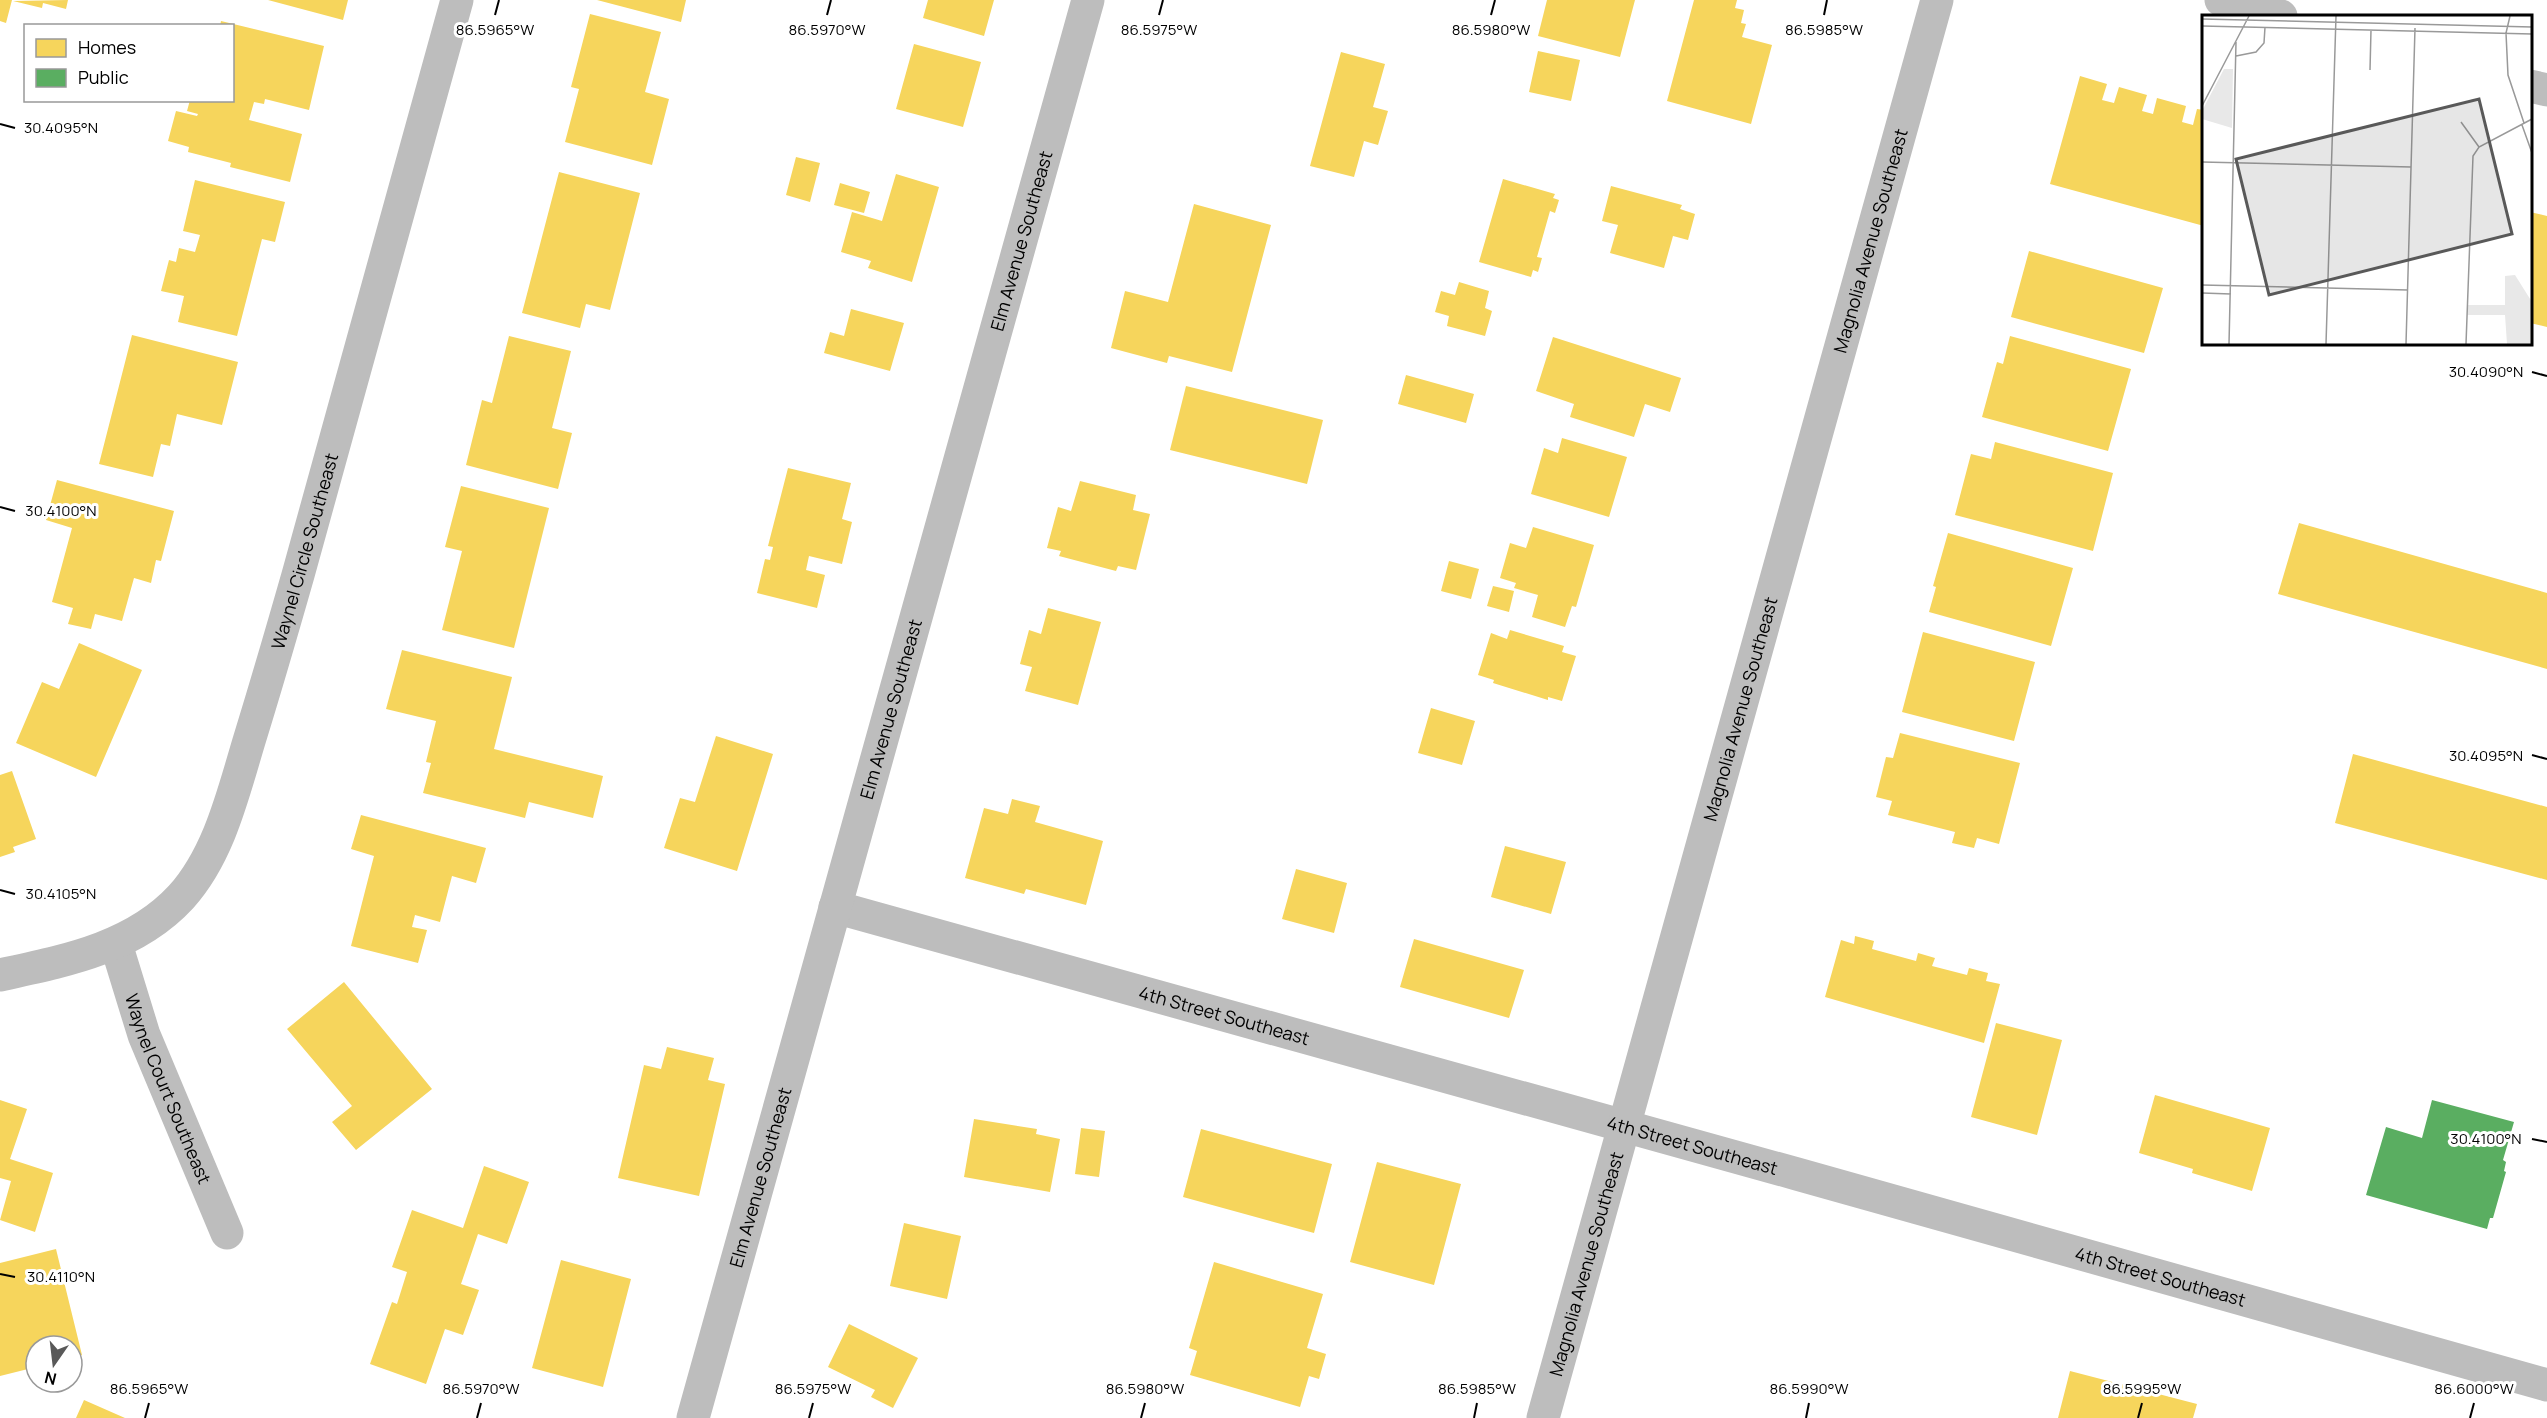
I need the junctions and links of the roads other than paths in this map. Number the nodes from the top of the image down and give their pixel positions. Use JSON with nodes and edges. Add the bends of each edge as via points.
{"nodes":[{"id":1,"x":457,"y":0,"type":"edge"},
{"id":2,"x":1088,"y":0,"type":"edge"},
{"id":3,"x":1937,"y":0,"type":"edge"},
{"id":4,"x":2221,"y":0,"type":"edge"},
{"id":5,"x":2277,"y":15,"type":"edge"},
{"id":6,"x":2532,"y":86,"type":"edge"},
{"id":7,"x":2547,"y":90,"type":"edge"},
{"id":8,"x":835,"y":907,"type":"junction"},
{"id":9,"x":116,"y":944,"type":"junction"},
{"id":10,"x":0,"y":975,"type":"edge"},
{"id":11,"x":1623,"y":1127,"type":"junction"},
{"id":12,"x":227,"y":1233,"type":"dead end"},
{"id":13,"x":2547,"y":1385,"type":"edge"},
{"id":14,"x":693,"y":1418,"type":"edge"},
{"id":15,"x":1543,"y":1418,"type":"edge"}],
"edges":[{"from":1,"to":9,"type":"street","name":"Waynel Circle Southeast","via":[[229,808],[201,872],[181,897],[151,925]]},
{"from":2,"to":8,"type":"street","name":"Elm Avenue Southeast"},
{"from":3,"to":11,"type":"street","name":"Magnolia Avenue Southeast"},
{"from":4,"to":5,"type":"street"},
{"from":6,"to":7,"type":"street"},
{"from":8,"to":11,"type":"street","name":"4th Street Southeast"},
{"from":8,"to":14,"type":"street","name":"Elm Avenue Southeast"},
{"from":9,"to":10,"type":"street","name":"Waynel Circle Southeast"},
{"from":9,"to":12,"type":"street","name":"Waynel Court Southeast","via":[[144,1035]]},
{"from":11,"to":13,"type":"street","name":"4th Street Southeast"},
{"from":11,"to":15,"type":"street","name":"Magnolia Avenue Southeast"}]}
